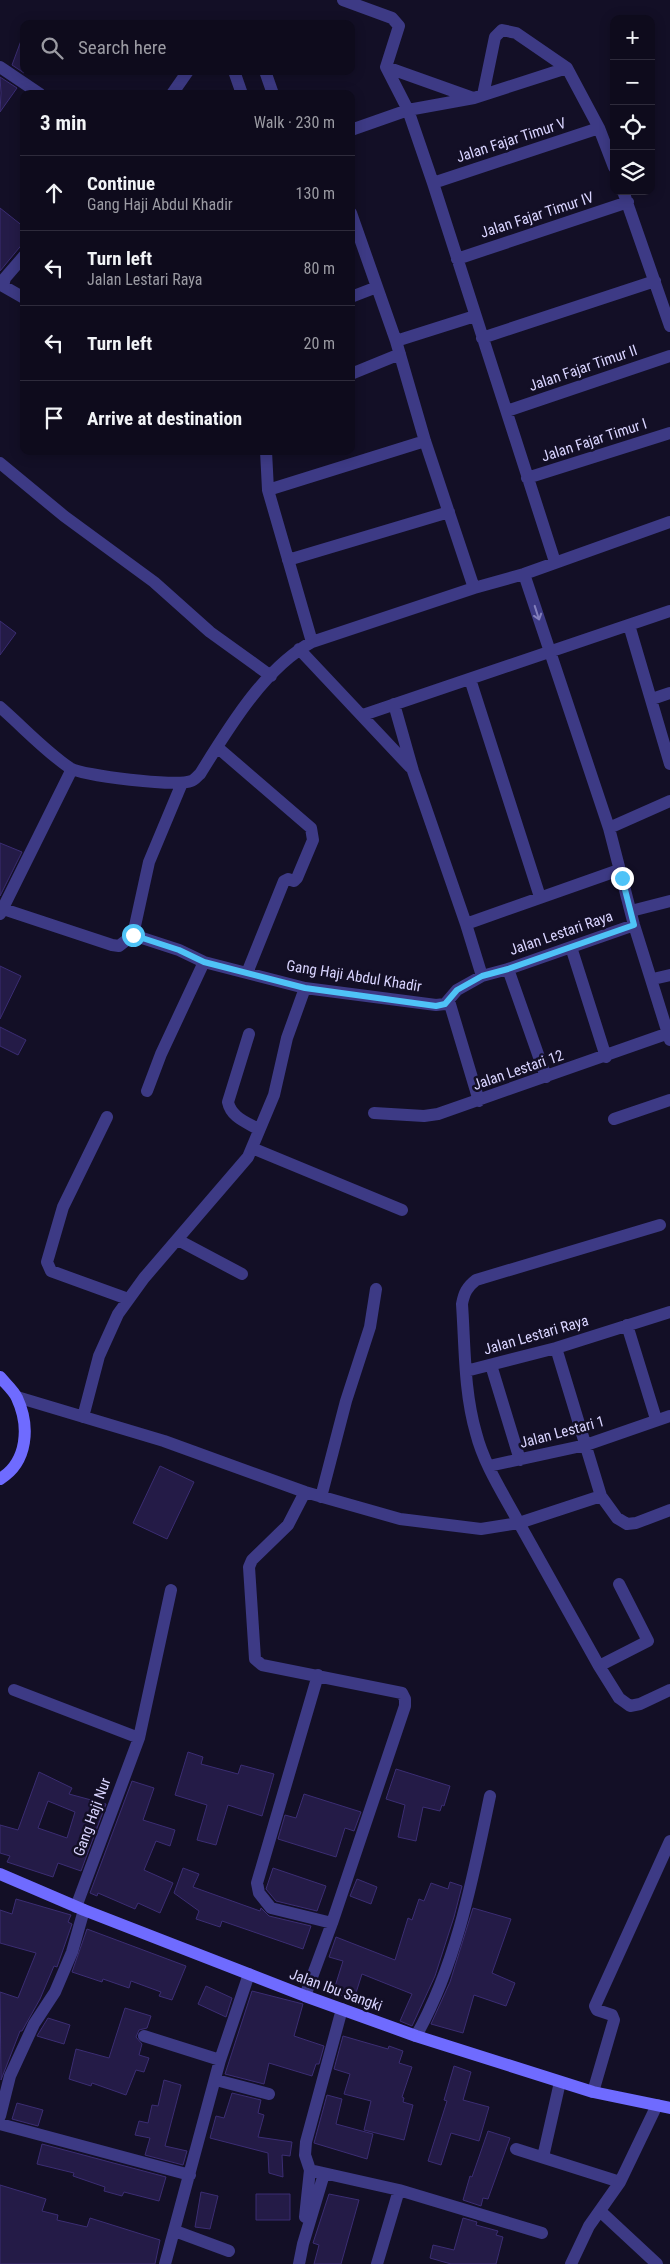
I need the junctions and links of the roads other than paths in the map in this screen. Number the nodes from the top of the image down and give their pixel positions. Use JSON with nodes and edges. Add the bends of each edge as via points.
{"nodes":[{"id":1,"x":343,"y":0,"type":"edge"},
{"id":2,"x":0,"y":67,"type":"edge"},
{"id":3,"x":386,"y":67,"type":"junction"},
{"id":4,"x":567,"y":68,"type":"junction"},
{"id":5,"x":185,"y":75,"type":"edge"},
{"id":6,"x":235,"y":75,"type":"edge"},
{"id":7,"x":266,"y":75,"type":"edge"},
{"id":8,"x":34,"y":90,"type":"edge"},
{"id":9,"x":175,"y":90,"type":"edge"},
{"id":10,"x":241,"y":90,"type":"edge"},
{"id":11,"x":272,"y":90,"type":"edge"},
{"id":12,"x":478,"y":96,"type":"junction"},
{"id":13,"x":408,"y":110,"type":"junction"},
{"id":14,"x":599,"y":128,"type":"junction"},
{"id":15,"x":355,"y":129,"type":"edge"},
{"id":16,"x":610,"y":157,"type":"edge"},
{"id":17,"x":433,"y":183,"type":"junction"},
{"id":18,"x":626,"y":197,"type":"edge"},
{"id":19,"x":355,"y":225,"type":"edge"},
{"id":20,"x":457,"y":259,"type":"junction"},
{"id":21,"x":20,"y":261,"type":"edge"},
{"id":22,"x":655,"y":281,"type":"junction"},
{"id":23,"x":377,"y":288,"type":"junction"},
{"id":24,"x":20,"y":296,"type":"edge"},
{"id":25,"x":355,"y":296,"type":"edge"},
{"id":26,"x":475,"y":316,"type":"junction"},
{"id":27,"x":670,"y":326,"type":"edge"},
{"id":28,"x":482,"y":338,"type":"junction"},
{"id":29,"x":396,"y":341,"type":"junction"},
{"id":30,"x":400,"y":354,"type":"junction"},
{"id":31,"x":670,"y":356,"type":"edge"},
{"id":32,"x":355,"y":372,"type":"edge"},
{"id":33,"x":507,"y":411,"type":"junction"},
{"id":34,"x":670,"y":432,"type":"edge"},
{"id":35,"x":425,"y":440,"type":"junction"},
{"id":36,"x":266,"y":455,"type":"edge"},
{"id":37,"x":1,"y":467,"type":"edge"},
{"id":38,"x":528,"y":478,"type":"junction"},
{"id":39,"x":268,"y":490,"type":"junction"},
{"id":40,"x":449,"y":512,"type":"junction"},
{"id":41,"x":670,"y":522,"type":"edge"},
{"id":42,"x":288,"y":560,"type":"junction"},
{"id":43,"x":555,"y":562,"type":"junction"},
{"id":44,"x":524,"y":574,"type":"junction"},
{"id":45,"x":474,"y":588,"type":"junction"},
{"id":46,"x":670,"y":611,"type":"edge"},
{"id":47,"x":629,"y":625,"type":"junction"},
{"id":48,"x":312,"y":642,"type":"junction"},
{"id":49,"x":299,"y":649,"type":"junction"},
{"id":50,"x":550,"y":651,"type":"junction"},
{"id":51,"x":270,"y":676,"type":"junction"},
{"id":52,"x":470,"y":679,"type":"junction"},
{"id":53,"x":670,"y":693,"type":"edge"},
{"id":54,"x":652,"y":699,"type":"junction"},
{"id":55,"x":394,"y":704,"type":"junction"},
{"id":56,"x":0,"y":707,"type":"edge"},
{"id":57,"x":363,"y":715,"type":"junction"},
{"id":58,"x":217,"y":747,"type":"junction"},
{"id":59,"x":670,"y":764,"type":"edge"},
{"id":60,"x":72,"y":769,"type":"junction"},
{"id":61,"x":413,"y":771,"type":"junction"},
{"id":62,"x":182,"y":783,"type":"junction"},
{"id":63,"x":670,"y":801,"type":"edge"},
{"id":64,"x":609,"y":828,"type":"junction"},
{"id":65,"x":618,"y":870,"type":"junction"},
{"id":66,"x":540,"y":897,"type":"junction"},
{"id":67,"x":670,"y":901,"type":"edge"},
{"id":68,"x":1,"y":910,"type":"edge"},
{"id":69,"x":631,"y":911,"type":"junction"},
{"id":70,"x":466,"y":924,"type":"junction"},
{"id":71,"x":634,"y":925,"type":"junction"},
{"id":72,"x":133,"y":935,"type":"junction"},
{"id":73,"x":571,"y":947,"type":"junction"},
{"id":74,"x":204,"y":962,"type":"junction"},
{"id":75,"x":508,"y":969,"type":"junction"},
{"id":76,"x":247,"y":973,"type":"junction"},
{"id":77,"x":670,"y":975,"type":"edge"},
{"id":78,"x":482,"y":976,"type":"junction"},
{"id":79,"x":652,"y":979,"type":"junction"},
{"id":80,"x":305,"y":988,"type":"junction"},
{"id":81,"x":448,"y":1001,"type":"junction"},
{"id":82,"x":249,"y":1034,"type":"dead end"},
{"id":83,"x":669,"y":1036,"type":"edge"},
{"id":84,"x":606,"y":1057,"type":"junction"},
{"id":85,"x":546,"y":1077,"type":"junction"},
{"id":86,"x":147,"y":1091,"type":"dead end"},
{"id":87,"x":670,"y":1100,"type":"edge"},
{"id":88,"x":479,"y":1101,"type":"junction"},
{"id":89,"x":374,"y":1113,"type":"dead end"},
{"id":90,"x":107,"y":1117,"type":"dead end"},
{"id":91,"x":614,"y":1119,"type":"dead end"},
{"id":92,"x":258,"y":1129,"type":"junction"},
{"id":93,"x":252,"y":1148,"type":"junction"},
{"id":94,"x":402,"y":1210,"type":"dead end"},
{"id":95,"x":660,"y":1225,"type":"dead end"},
{"id":96,"x":178,"y":1240,"type":"junction"},
{"id":97,"x":242,"y":1274,"type":"dead end"},
{"id":98,"x":376,"y":1289,"type":"dead end"},
{"id":99,"x":128,"y":1300,"type":"junction"},
{"id":100,"x":670,"y":1312,"type":"edge"},
{"id":101,"x":627,"y":1325,"type":"junction"},
{"id":102,"x":556,"y":1348,"type":"junction"},
{"id":103,"x":491,"y":1366,"type":"junction"},
{"id":104,"x":467,"y":1370,"type":"junction"},
{"id":105,"x":0,"y":1377,"type":"edge"},
{"id":106,"x":17,"y":1397,"type":"junction"},
{"id":107,"x":670,"y":1416,"type":"edge"},
{"id":108,"x":83,"y":1417,"type":"junction"},
{"id":109,"x":656,"y":1419,"type":"junction"},
{"id":110,"x":586,"y":1445,"type":"junction"},
{"id":111,"x":520,"y":1460,"type":"junction"},
{"id":112,"x":490,"y":1466,"type":"junction"},
{"id":113,"x":0,"y":1479,"type":"edge"},
{"id":114,"x":305,"y":1492,"type":"junction"},
{"id":115,"x":601,"y":1496,"type":"junction"},
{"id":116,"x":321,"y":1497,"type":"junction"},
{"id":117,"x":670,"y":1510,"type":"edge"},
{"id":118,"x":519,"y":1523,"type":"junction"},
{"id":119,"x":619,"y":1584,"type":"dead end"},
{"id":120,"x":172,"y":1590,"type":"dead end"},
{"id":121,"x":599,"y":1666,"type":"junction"},
{"id":122,"x":318,"y":1675,"type":"junction"},
{"id":123,"x":14,"y":1690,"type":"dead end"},
{"id":124,"x":670,"y":1690,"type":"edge"},
{"id":125,"x":139,"y":1738,"type":"junction"},
{"id":126,"x":490,"y":1796,"type":"dead end"},
{"id":127,"x":670,"y":1841,"type":"edge"},
{"id":128,"x":0,"y":1874,"type":"edge"},
{"id":129,"x":80,"y":1909,"type":"junction"},
{"id":130,"x":332,"y":1923,"type":"junction"},
{"id":131,"x":249,"y":1974,"type":"junction"},
{"id":132,"x":305,"y":1996,"type":"junction"},
{"id":133,"x":342,"y":2009,"type":"junction"},
{"id":134,"x":144,"y":2036,"type":"dead end"},
{"id":135,"x":416,"y":2036,"type":"junction"},
{"id":136,"x":220,"y":2060,"type":"junction"},
{"id":137,"x":5,"y":2074,"type":"edge"},
{"id":138,"x":216,"y":2080,"type":"junction"},
{"id":139,"x":560,"y":2082,"type":"junction"},
{"id":140,"x":594,"y":2092,"type":"junction"},
{"id":141,"x":269,"y":2094,"type":"dead end"},
{"id":142,"x":656,"y":2105,"type":"junction"},
{"id":143,"x":670,"y":2108,"type":"edge"},
{"id":144,"x":0,"y":2116,"type":"edge"},
{"id":145,"x":0,"y":2124,"type":"edge"},
{"id":146,"x":516,"y":2150,"type":"dead end"},
{"id":147,"x":543,"y":2157,"type":"junction"},
{"id":148,"x":310,"y":2170,"type":"junction"},
{"id":149,"x":324,"y":2174,"type":"junction"},
{"id":150,"x":190,"y":2175,"type":"junction"},
{"id":151,"x":620,"y":2182,"type":"junction"},
{"id":152,"x":399,"y":2190,"type":"junction"},
{"id":153,"x":600,"y":2211,"type":"junction"},
{"id":154,"x":175,"y":2231,"type":"junction"},
{"id":155,"x":542,"y":2233,"type":"dead end"},
{"id":156,"x":303,"y":2244,"type":"junction"},
{"id":157,"x":229,"y":2251,"type":"dead end"},
{"id":158,"x":165,"y":2264,"type":"edge"},
{"id":159,"x":299,"y":2264,"type":"edge"},
{"id":160,"x":377,"y":2264,"type":"edge"},
{"id":161,"x":571,"y":2264,"type":"edge"},
{"id":162,"x":657,"y":2264,"type":"edge"}],
"edges":[{"from":1,"to":3,"type":"street","via":[[392,18],[399,26]]},
{"from":2,"to":8,"type":"street"},
{"from":3,"to":12,"type":"street"},
{"from":3,"to":13,"type":"street"},
{"from":4,"to":12,"type":"street"},
{"from":4,"to":12,"type":"street","via":[[516,33],[502,30],[495,37]]},
{"from":4,"to":14,"type":"street"},
{"from":5,"to":9,"type":"street"},
{"from":6,"to":10,"type":"street"},
{"from":7,"to":11,"type":"street"},
{"from":12,"to":13,"type":"street"},
{"from":13,"to":15,"type":"street"},
{"from":13,"to":17,"type":"street"},
{"from":14,"to":16,"type":"street"},
{"from":14,"to":17,"type":"street","name":"Jalan Fajar Timur V"},
{"from":17,"to":20,"type":"street"},
{"from":18,"to":20,"type":"street","name":"Jalan Fajar Timur IV"},
{"from":18,"to":22,"type":"street"},
{"from":19,"to":23,"type":"street"},
{"from":20,"to":26,"type":"street"},
{"from":21,"to":24,"type":"street","via":[[5,278],[3,286]]},
{"from":22,"to":27,"type":"street"},
{"from":22,"to":28,"type":"street"},
{"from":23,"to":25,"type":"street"},
{"from":23,"to":29,"type":"street"},
{"from":26,"to":28,"type":"street"},
{"from":26,"to":29,"type":"street"},
{"from":28,"to":33,"type":"street"},
{"from":29,"to":30,"type":"street"},
{"from":30,"to":32,"type":"street"},
{"from":30,"to":35,"type":"street"},
{"from":31,"to":33,"type":"street","name":"Jalan Fajar Timur II"},
{"from":33,"to":38,"type":"street"},
{"from":34,"to":38,"type":"street","name":"Jalan Fajar Timur I"},
{"from":35,"to":39,"type":"street"},
{"from":35,"to":40,"type":"street"},
{"from":36,"to":39,"type":"street"},
{"from":37,"to":51,"type":"street","via":[[154,582],[210,632]]},
{"from":38,"to":43,"type":"street"},
{"from":39,"to":42,"type":"street"},
{"from":40,"to":42,"type":"street"},
{"from":40,"to":45,"type":"street"},
{"from":41,"to":43,"type":"street"},
{"from":42,"to":48,"type":"street"},
{"from":43,"to":44,"type":"street"},
{"from":44,"to":45,"type":"street"},
{"from":44,"to":50,"type":"street","one_way":true},
{"from":45,"to":48,"type":"street"},
{"from":46,"to":47,"type":"street"},
{"from":47,"to":50,"type":"street"},
{"from":47,"to":54,"type":"street"},
{"from":48,"to":49,"type":"street"},
{"from":49,"to":51,"type":"street"},
{"from":49,"to":57,"type":"street"},
{"from":50,"to":52,"type":"street"},
{"from":50,"to":64,"type":"street"},
{"from":51,"to":58,"type":"street"},
{"from":52,"to":55,"type":"street"},
{"from":52,"to":66,"type":"street"},
{"from":53,"to":54,"type":"street"},
{"from":54,"to":59,"type":"street"},
{"from":55,"to":57,"type":"street"},
{"from":55,"to":61,"type":"street"},
{"from":56,"to":60,"type":"street"},
{"from":57,"to":61,"type":"street"},
{"from":58,"to":62,"type":"street","via":[[200,774],[192,781]]},
{"from":58,"to":76,"type":"street","via":[[311,828],[313,840],[297,878],[284,881]]},
{"from":60,"to":62,"type":"street","via":[[95,776]]},
{"from":60,"to":68,"type":"street"},
{"from":61,"to":70,"type":"street"},
{"from":62,"to":72,"type":"street","via":[[149,862]]},
{"from":63,"to":64,"type":"street"},
{"from":64,"to":65,"type":"street"},
{"from":65,"to":66,"type":"street"},
{"from":65,"to":69,"type":"street"},
{"from":66,"to":70,"type":"street"},
{"from":67,"to":69,"type":"street"},
{"from":68,"to":72,"type":"street","via":[[112,945],[119,946]]},
{"from":69,"to":71,"type":"street"},
{"from":70,"to":78,"type":"street"},
{"from":71,"to":73,"type":"street","name":"Jalan Lestari Raya"},
{"from":71,"to":79,"type":"street","name":"Jalan Lestari Raya"},
{"from":72,"to":74,"type":"street","name":"Gang Haji Abdul Khadir"},
{"from":73,"to":75,"type":"street","name":"Jalan Lestari Raya"},
{"from":73,"to":84,"type":"street"},
{"from":74,"to":76,"type":"street","name":"Gang Haji Abdul Khadir"},
{"from":74,"to":86,"type":"street"},
{"from":75,"to":78,"type":"street","name":"Jalan Lestari Raya"},
{"from":75,"to":85,"type":"street"},
{"from":76,"to":80,"type":"street","name":"Gang Haji Abdul Khadir"},
{"from":77,"to":79,"type":"street"},
{"from":78,"to":81,"type":"street","name":"Jalan Lestari Raya","via":[[457,990]]},
{"from":79,"to":83,"type":"street","name":"Jalan Lestari Raya"},
{"from":80,"to":81,"type":"street","name":"Gang Haji Abdul Khadir","via":[[436,1006]]},
{"from":80,"to":92,"type":"street","via":[[287,1038],[274,1094]]},
{"from":81,"to":88,"type":"street"},
{"from":82,"to":92,"type":"street","via":[[228,1102],[236,1116]]},
{"from":83,"to":84,"type":"street","name":"Jalan Lestari 12"},
{"from":84,"to":85,"type":"street","name":"Jalan Lestari 12"},
{"from":85,"to":88,"type":"street","name":"Jalan Lestari 12"},
{"from":87,"to":91,"type":"street"},
{"from":88,"to":89,"type":"street","name":"Jalan Lestari 12","via":[[424,1116]]},
{"from":90,"to":99,"type":"street","via":[[63,1207],[47,1262],[51,1271]]},
{"from":92,"to":93,"type":"street"},
{"from":93,"to":94,"type":"street"},
{"from":93,"to":96,"type":"street","via":[[248,1157]]},
{"from":95,"to":104,"type":"street","via":[[476,1280],[469,1285],[462,1304]]},
{"from":96,"to":97,"type":"street"},
{"from":96,"to":99,"type":"street"},
{"from":98,"to":116,"type":"street","via":[[370,1327],[346,1401]]},
{"from":99,"to":108,"type":"street","via":[[99,1356]]},
{"from":100,"to":101,"type":"street","name":"Jalan Lestari Raya"},
{"from":101,"to":102,"type":"street","name":"Jalan Lestari Raya"},
{"from":101,"to":109,"type":"street"},
{"from":102,"to":103,"type":"street","name":"Jalan Lestari Raya"},
{"from":102,"to":110,"type":"street"},
{"from":103,"to":104,"type":"street","name":"Jalan Lestari Raya"},
{"from":103,"to":111,"type":"street"},
{"from":104,"to":112,"type":"street","via":[[476,1435]]},
{"from":105,"to":106,"type":"main road"},
{"from":106,"to":108,"type":"street"},
{"from":106,"to":113,"type":"main road","via":[[25,1422],[25,1442],[18,1463]]},
{"from":107,"to":109,"type":"street","name":"Jalan Lestari 1"},
{"from":108,"to":114,"type":"street","via":[[164,1441]]},
{"from":109,"to":110,"type":"street","name":"Jalan Lestari 1"},
{"from":110,"to":111,"type":"street","name":"Jalan Lestari 1"},
{"from":110,"to":115,"type":"street"},
{"from":111,"to":112,"type":"street","name":"Jalan Lestari 1"},
{"from":112,"to":118,"type":"street"},
{"from":114,"to":116,"type":"street"},
{"from":114,"to":122,"type":"street","via":[[288,1525],[252,1560],[249,1567],[253,1652],[258,1663]]},
{"from":115,"to":117,"type":"street","via":[[617,1518],[628,1524]]},
{"from":115,"to":118,"type":"street"},
{"from":116,"to":118,"type":"street","via":[[426,1522],[480,1529]]},
{"from":118,"to":121,"type":"street"},
{"from":119,"to":121,"type":"street","via":[[648,1641]]},
{"from":120,"to":125,"type":"street","name":"Gang Haji Nur"},
{"from":121,"to":124,"type":"street","via":[[619,1698],[630,1706]]},
{"from":122,"to":130,"type":"street","via":[[257,1883],[259,1893],[271,1908]]},
{"from":122,"to":130,"type":"street","via":[[402,1693],[405,1699]]},
{"from":123,"to":125,"type":"street"},
{"from":125,"to":129,"type":"street","name":"Gang Haji Nur"},
{"from":126,"to":135,"type":"street","via":[[473,1880],[449,1960]]},
{"from":127,"to":140,"type":"street","via":[[595,2006],[597,2010],[612,2015],[614,2020]]},
{"from":128,"to":129,"type":"main road","name":"Jalan Ibu Sangki"},
{"from":129,"to":131,"type":"main road","name":"Jalan Ibu Sangki"},
{"from":129,"to":137,"type":"street","name":"Gang Haji Nur","via":[[72,1952],[55,1992]]},
{"from":130,"to":132,"type":"street"},
{"from":131,"to":132,"type":"main road","name":"Jalan Ibu Sangki"},
{"from":131,"to":136,"type":"street"},
{"from":132,"to":133,"type":"main road","name":"Jalan Ibu Sangki"},
{"from":133,"to":135,"type":"main road","name":"Jalan Ibu Sangki"},
{"from":133,"to":148,"type":"street","via":[[306,2142],[304,2155]]},
{"from":134,"to":136,"type":"street"},
{"from":135,"to":139,"type":"main road","name":"Jalan Ibu Sangki"},
{"from":136,"to":138,"type":"street"},
{"from":137,"to":144,"type":"street","name":"Gang Haji Nur"},
{"from":138,"to":141,"type":"street"},
{"from":138,"to":150,"type":"street"},
{"from":139,"to":140,"type":"main road","name":"Jalan Ibu Sangki"},
{"from":139,"to":147,"type":"street"},
{"from":140,"to":142,"type":"main road","name":"Jalan Ibu Sangki"},
{"from":142,"to":143,"type":"main road","name":"Jalan Ibu Sangki"},
{"from":142,"to":151,"type":"street"},
{"from":145,"to":150,"type":"street"},
{"from":146,"to":147,"type":"street"},
{"from":147,"to":151,"type":"street"},
{"from":148,"to":149,"type":"street"},
{"from":148,"to":156,"type":"street"},
{"from":149,"to":152,"type":"street"},
{"from":149,"to":156,"type":"street"},
{"from":150,"to":154,"type":"street"},
{"from":151,"to":153,"type":"street"},
{"from":152,"to":155,"type":"street"},
{"from":152,"to":160,"type":"street"},
{"from":153,"to":161,"type":"street"},
{"from":153,"to":162,"type":"street"},
{"from":154,"to":157,"type":"street"},
{"from":154,"to":158,"type":"street"},
{"from":156,"to":159,"type":"street"}]}
